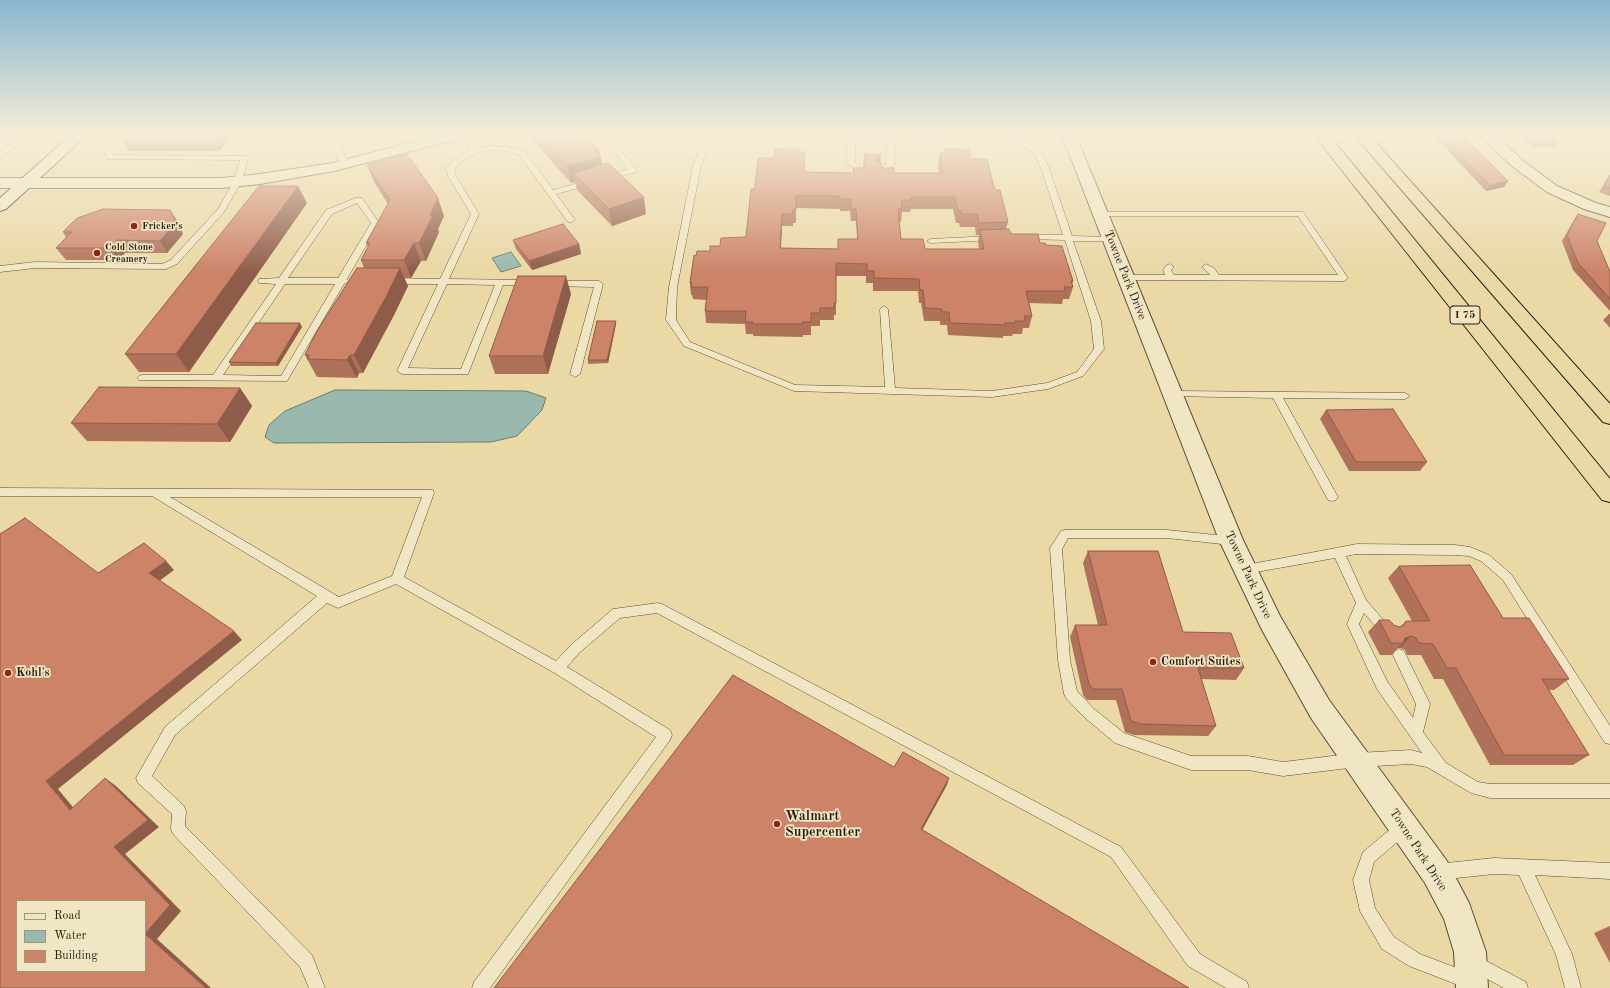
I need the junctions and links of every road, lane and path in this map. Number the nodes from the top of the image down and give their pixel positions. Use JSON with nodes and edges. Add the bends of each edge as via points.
{"nodes":[{"id":1,"x":235,"y":181,"type":"edge"},
{"id":2,"x":238,"y":181,"type":"edge"},
{"id":3,"x":455,"y":181,"type":"edge"},
{"id":4,"x":542,"y":181,"type":"edge"},
{"id":5,"x":593,"y":181,"type":"edge"},
{"id":6,"x":694,"y":181,"type":"edge"},
{"id":7,"x":1049,"y":181,"type":"edge"},
{"id":8,"x":1087,"y":181,"type":"edge"},
{"id":9,"x":1358,"y":181,"type":"edge"},
{"id":10,"x":1401,"y":181,"type":"edge"},
{"id":11,"x":1541,"y":181,"type":"edge"},
{"id":12,"x":0,"y":183,"type":"edge"},
{"id":13,"x":27,"y":183,"type":"junction"},
{"id":14,"x":551,"y":193,"type":"junction"},
{"id":15,"x":0,"y":206,"type":"edge"},
{"id":16,"x":1610,"y":212,"type":"edge"},
{"id":17,"x":1100,"y":214,"type":"junction"},
{"id":18,"x":571,"y":220,"type":"dead end"},
{"id":19,"x":1016,"y":237,"type":"edge"},
{"id":20,"x":1001,"y":238,"type":"edge"},
{"id":21,"x":1068,"y":239,"type":"junction"},
{"id":22,"x":1111,"y":239,"type":"junction"},
{"id":23,"x":931,"y":241,"type":"dead end"},
{"id":24,"x":1170,"y":267,"type":"dead end"},
{"id":25,"x":1206,"y":267,"type":"dead end"},
{"id":26,"x":0,"y":268,"type":"edge"},
{"id":27,"x":1126,"y":278,"type":"junction"},
{"id":28,"x":1171,"y":278,"type":"junction"},
{"id":29,"x":1216,"y":278,"type":"junction"},
{"id":30,"x":262,"y":281,"type":"dead end"},
{"id":31,"x":282,"y":281,"type":"junction"},
{"id":32,"x":340,"y":281,"type":"junction"},
{"id":33,"x":354,"y":281,"type":"edge"},
{"id":34,"x":384,"y":281,"type":"edge"},
{"id":35,"x":444,"y":282,"type":"junction"},
{"id":36,"x":500,"y":282,"type":"junction"},
{"id":37,"x":884,"y":309,"type":"dead end"},
{"id":38,"x":575,"y":374,"type":"dead end"},
{"id":39,"x":142,"y":378,"type":"edge"},
{"id":40,"x":216,"y":378,"type":"junction"},
{"id":41,"x":890,"y":391,"type":"junction"},
{"id":42,"x":1173,"y":394,"type":"junction"},
{"id":43,"x":1277,"y":396,"type":"junction"},
{"id":44,"x":1405,"y":396,"type":"dead end"},
{"id":45,"x":1610,"y":417,"type":"edge"},
{"id":46,"x":0,"y":492,"type":"edge"},
{"id":47,"x":155,"y":493,"type":"junction"},
{"id":48,"x":1610,"y":494,"type":"edge"},
{"id":49,"x":1332,"y":497,"type":"dead end"},
{"id":50,"x":1231,"y":540,"type":"junction"},
{"id":51,"x":1338,"y":552,"type":"junction"},
{"id":52,"x":1245,"y":568,"type":"junction"},
{"id":53,"x":397,"y":579,"type":"junction"},
{"id":54,"x":326,"y":596,"type":"junction"},
{"id":55,"x":1362,"y":603,"type":"junction"},
{"id":56,"x":1388,"y":632,"type":"edge"},
{"id":57,"x":1399,"y":654,"type":"edge"},
{"id":58,"x":558,"y":668,"type":"junction"},
{"id":59,"x":1416,"y":734,"type":"junction"},
{"id":60,"x":1610,"y":738,"type":"edge"},
{"id":61,"x":1357,"y":760,"type":"junction"},
{"id":62,"x":1441,"y":767,"type":"junction"},
{"id":63,"x":1610,"y":791,"type":"edge"},
{"id":64,"x":1405,"y":826,"type":"junction"},
{"id":65,"x":1523,"y":867,"type":"junction"},
{"id":66,"x":1610,"y":871,"type":"edge"},
{"id":67,"x":1436,"y":872,"type":"junction"},
{"id":68,"x":1471,"y":977,"type":"edge"},
{"id":69,"x":317,"y":988,"type":"edge"},
{"id":70,"x":480,"y":988,"type":"edge"},
{"id":71,"x":1240,"y":988,"type":"edge"},
{"id":72,"x":1520,"y":988,"type":"edge"},
{"id":73,"x":1573,"y":988,"type":"edge"}],
"edges":[{"from":1,"to":13,"type":"street"},
{"from":2,"to":26,"type":"lane","via":[[221,210],[174,262],[163,267],[35,265]]},
{"from":3,"to":35,"type":"lane","via":[[475,214]]},
{"from":4,"to":14,"type":"lane"},
{"from":5,"to":14,"type":"lane"},
{"from":6,"to":41,"type":"lane","via":[[673,287],[671,320],[688,344],[794,388]]},
{"from":7,"to":21,"type":"lane"},
{"from":8,"to":17,"type":"street","name":"Towne Park Drive"},
{"from":9,"to":48,"type":"highway","number":"I 75"},
{"from":10,"to":45,"type":"highway"},
{"from":11,"to":16,"type":"street","via":[[1552,189]]},
{"from":12,"to":13,"type":"street"},
{"from":13,"to":15,"type":"street"},
{"from":14,"to":18,"type":"lane"},
{"from":17,"to":22,"type":"street","name":"Towne Park Drive"},
{"from":17,"to":29,"type":"lane","via":[[1300,214],[1344,278]]},
{"from":19,"to":21,"type":"lane"},
{"from":20,"to":23,"type":"lane"},
{"from":21,"to":22,"type":"lane"},
{"from":21,"to":41,"type":"lane","via":[[1096,321],[1099,349],[1080,374],[1048,386],[992,394]]},
{"from":22,"to":27,"type":"street","name":"Towne Park Drive"},
{"from":24,"to":28,"type":"lane","via":[[1167,270]]},
{"from":25,"to":29,"type":"lane"},
{"from":27,"to":28,"type":"lane"},
{"from":27,"to":42,"type":"street","name":"Towne Park Drive"},
{"from":28,"to":29,"type":"lane"},
{"from":30,"to":31,"type":"lane"},
{"from":31,"to":32,"type":"lane"},
{"from":31,"to":32,"type":"lane","via":[[329,212],[360,200],[375,223]]},
{"from":31,"to":40,"type":"lane"},
{"from":32,"to":33,"type":"lane"},
{"from":32,"to":40,"type":"lane","via":[[284,378]]},
{"from":34,"to":35,"type":"lane"},
{"from":35,"to":36,"type":"lane"},
{"from":35,"to":36,"type":"lane","via":[[402,371],[465,372]]},
{"from":36,"to":38,"type":"lane","via":[[598,284]]},
{"from":37,"to":41,"type":"lane"},
{"from":39,"to":40,"type":"lane"},
{"from":42,"to":43,"type":"lane"},
{"from":42,"to":50,"type":"street","name":"Towne Park Drive"},
{"from":43,"to":44,"type":"lane"},
{"from":43,"to":49,"type":"lane"},
{"from":46,"to":47,"type":"lane"},
{"from":47,"to":53,"type":"lane","via":[[429,493]]},
{"from":47,"to":54,"type":"lane"},
{"from":50,"to":52,"type":"street","name":"Towne Park Drive"},
{"from":50,"to":61,"type":"lane","via":[[1167,534],[1065,534],[1056,548],[1064,660],[1071,694],[1089,713],[1120,738],[1191,763],[1248,763],[1283,769]]},
{"from":51,"to":52,"type":"lane"},
{"from":51,"to":55,"type":"lane"},
{"from":51,"to":60,"type":"lane","via":[[1357,549],[1456,550],[1485,558],[1507,577]]},
{"from":52,"to":61,"type":"street","name":"Towne Park Drive","via":[[1271,623],[1320,709]]},
{"from":53,"to":54,"type":"lane","via":[[338,603]]},
{"from":53,"to":58,"type":"lane"},
{"from":54,"to":69,"type":"lane","via":[[170,731],[143,778],[179,811],[178,829],[306,961]]},
{"from":55,"to":56,"type":"lane"},
{"from":55,"to":59,"type":"lane","via":[[1353,624],[1382,685]]},
{"from":57,"to":59,"type":"lane","via":[[1423,704]]},
{"from":58,"to":70,"type":"lane","via":[[665,736]]},
{"from":58,"to":71,"type":"lane","via":[[575,649],[617,613],[658,608],[1116,852],[1194,960]]},
{"from":59,"to":62,"type":"lane"},
{"from":61,"to":62,"type":"lane","via":[[1411,757],[1430,761]]},
{"from":61,"to":64,"type":"street","name":"Towne Park Drive"},
{"from":62,"to":63,"type":"lane","via":[[1476,788],[1490,791]]},
{"from":64,"to":67,"type":"street","name":"Towne Park Drive"},
{"from":64,"to":68,"type":"lane","via":[[1368,857],[1361,880],[1368,911],[1388,943],[1415,960]]},
{"from":65,"to":66,"type":"lane"},
{"from":65,"to":67,"type":"lane","via":[[1494,866]]},
{"from":65,"to":73,"type":"lane","via":[[1564,954]]},
{"from":67,"to":68,"type":"street","name":"Towne Park Drive","via":[[1458,914],[1470,952]]},
{"from":68,"to":72,"type":"lane"}]}
